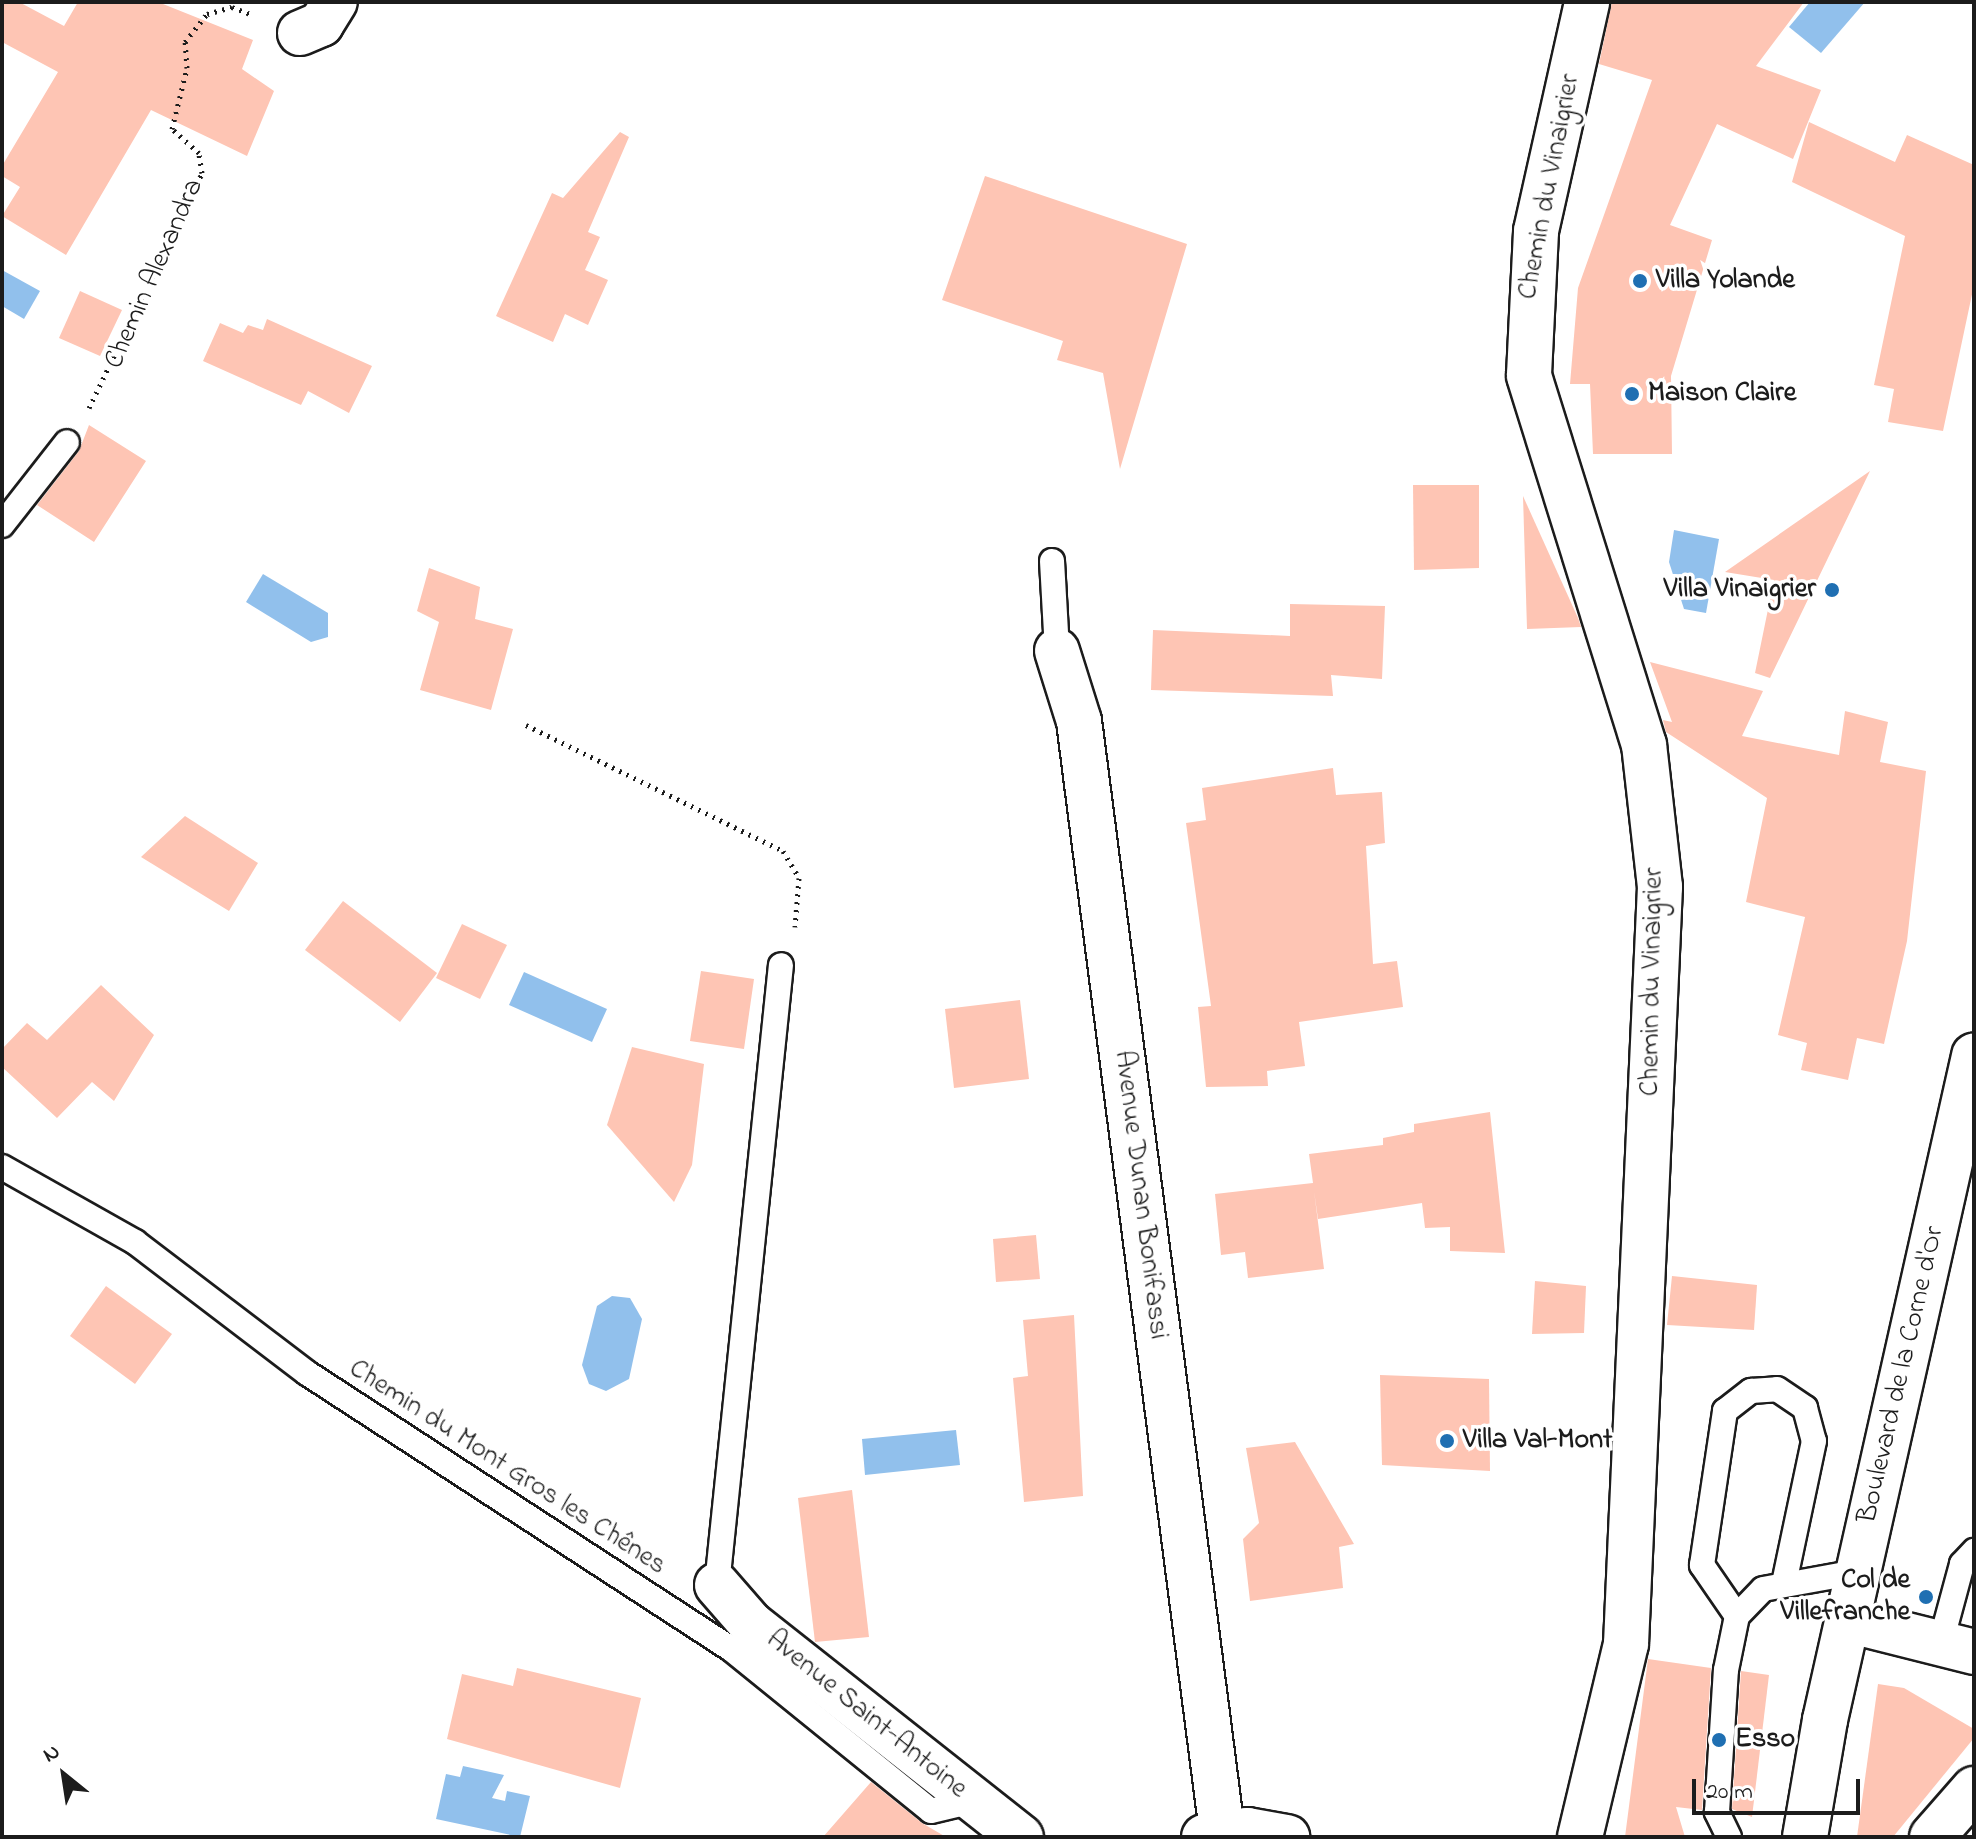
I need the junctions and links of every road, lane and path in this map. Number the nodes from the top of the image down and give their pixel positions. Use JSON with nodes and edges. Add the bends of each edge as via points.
{"nodes":[{"id":1,"x":335,"y":2,"type":"edge"},
{"id":2,"x":1587,"y":2,"type":"edge"},
{"id":3,"x":300,"y":33,"type":"joint"},
{"id":4,"x":67,"y":442,"type":"joint"},
{"id":5,"x":2,"y":525,"type":"edge"},
{"id":6,"x":1052,"y":561,"type":"dead end"},
{"id":7,"x":1057,"y":651,"type":"joint"},
{"id":8,"x":526,"y":725,"type":"dead end"},
{"id":9,"x":781,"y":965,"type":"joint"},
{"id":10,"x":1974,"y":1056,"type":"edge"},
{"id":11,"x":2,"y":1167,"type":"edge"},
{"id":12,"x":1974,"y":1551,"type":"edge"},
{"id":13,"x":1857,"y":1572,"type":"junction"},
{"id":14,"x":1784,"y":1583,"type":"junction"},
{"id":15,"x":717,"y":1585,"type":"joint"},
{"id":16,"x":1737,"y":1616,"type":"junction"},
{"id":17,"x":1847,"y":1620,"type":"junction"},
{"id":18,"x":1958,"y":1647,"type":"edge"},
{"id":19,"x":1974,"y":1789,"type":"edge"},
{"id":20,"x":973,"y":1801,"type":"junction"},
{"id":21,"x":1213,"y":1834,"type":"edge"},
{"id":22,"x":1021,"y":1837,"type":"edge"},
{"id":23,"x":1287,"y":1837,"type":"edge"},
{"id":24,"x":1580,"y":1837,"type":"edge"},
{"id":25,"x":1729,"y":1837,"type":"edge"},
{"id":26,"x":1805,"y":1837,"type":"edge"},
{"id":27,"x":1932,"y":1837,"type":"edge"}],
"edges":[{"from":1,"to":3,"type":"street","via":[[321,24]]},
{"from":2,"to":24,"type":"street","name":"Chemin du Vinaigrier","via":[[1536,231],[1529,375],[1644,745],[1660,887],[1626,1644]]},
{"from":3,"to":4,"type":"path","name":"Chemin Alexandra","via":[[232,7],[207,14],[185,42],[172,129],[199,153],[202,173],[113,372]]},
{"from":4,"to":5,"type":"lane"},
{"from":6,"to":7,"type":"lane","name":"Avenue Dunan Bonifassi"},
{"from":7,"to":21,"type":"street","name":"Avenue Dunan Bonifassi","via":[[1079,721]]},
{"from":8,"to":9,"type":"path","via":[[783,851],[799,878],[801,906]]},
{"from":9,"to":15,"type":"lane"},
{"from":10,"to":13,"type":"street","name":"Boulevard de la Corne d'Or"},
{"from":11,"to":20,"type":"lane","name":"Chemin du Mont Gros les Chênes","via":[[135,1242],[307,1373],[731,1649],[931,1811]]},
{"from":12,"to":18,"type":"lane","via":[[1962,1564]]},
{"from":13,"to":14,"type":"lane"},
{"from":13,"to":17,"type":"street","name":"Boulevard de la Corne d'Or"},
{"from":14,"to":16,"type":"lane","via":[[1763,1589]]},
{"from":14,"to":16,"type":"lane","via":[[1814,1441],[1805,1408],[1777,1389],[1751,1391],[1725,1411],[1702,1565]]},
{"from":15,"to":20,"type":"street","name":"Avenue Saint-Antoine","via":[[751,1624]]},
{"from":16,"to":25,"type":"lane","via":[[1726,1670],[1717,1812]]},
{"from":17,"to":18,"type":"street"},
{"from":17,"to":26,"type":"street","name":"Boulevard de la Corne d'Or"},
{"from":19,"to":27,"type":"street"},
{"from":20,"to":22,"type":"street","name":"Avenue Saint-Antoine"},
{"from":21,"to":23,"type":"street"}]}
